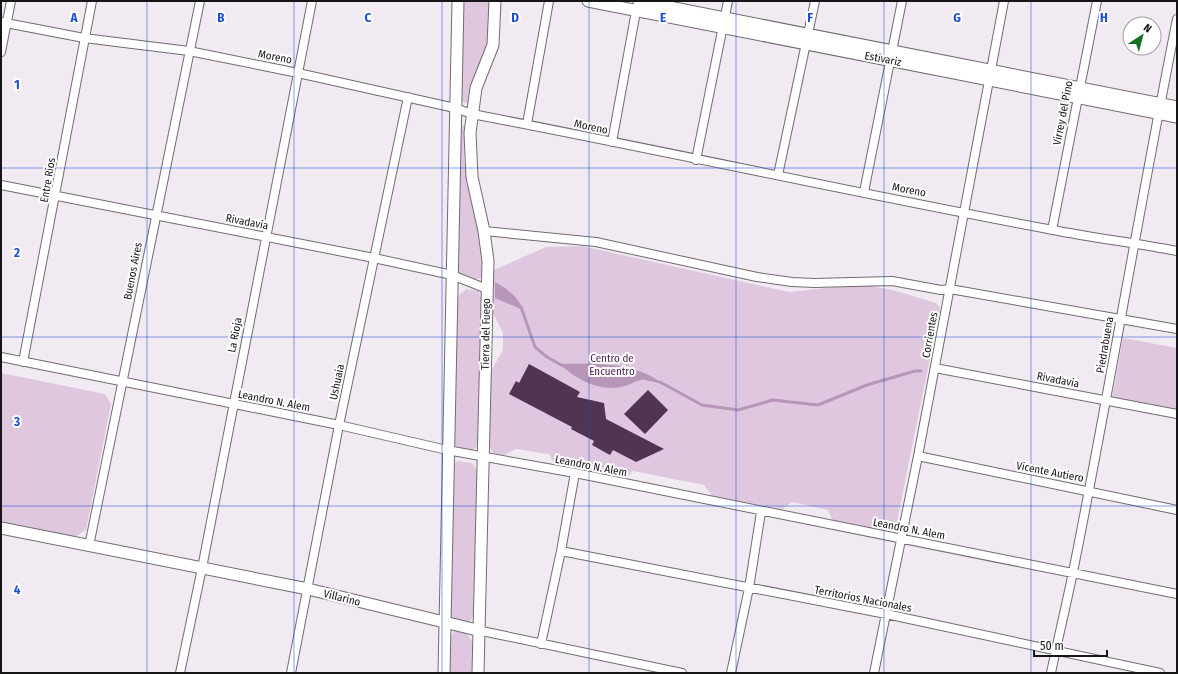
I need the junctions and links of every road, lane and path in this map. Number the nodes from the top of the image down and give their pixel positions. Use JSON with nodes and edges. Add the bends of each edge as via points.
{"nodes":[{"id":1,"x":10,"y":1,"type":"edge"},
{"id":2,"x":92,"y":1,"type":"edge"},
{"id":3,"x":200,"y":1,"type":"edge"},
{"id":4,"x":312,"y":1,"type":"edge"},
{"id":5,"x":458,"y":1,"type":"edge"},
{"id":6,"x":495,"y":1,"type":"edge"},
{"id":7,"x":548,"y":1,"type":"edge"},
{"id":8,"x":588,"y":1,"type":"edge"},
{"id":9,"x":728,"y":1,"type":"edge"},
{"id":10,"x":815,"y":1,"type":"edge"},
{"id":11,"x":902,"y":1,"type":"edge"},
{"id":12,"x":1004,"y":1,"type":"edge"},
{"id":13,"x":1097,"y":1,"type":"edge"},
{"id":14,"x":637,"y":4,"type":"edge"},
{"id":15,"x":1177,"y":19,"type":"edge"},
{"id":16,"x":4,"y":22,"type":"edge"},
{"id":17,"x":724,"y":23,"type":"junction"},
{"id":18,"x":84,"y":38,"type":"junction"},
{"id":19,"x":807,"y":39,"type":"junction"},
{"id":20,"x":189,"y":51,"type":"junction"},
{"id":21,"x":1,"y":52,"type":"edge"},
{"id":22,"x":892,"y":56,"type":"junction"},
{"id":23,"x":298,"y":73,"type":"junction"},
{"id":24,"x":990,"y":75,"type":"junction"},
{"id":25,"x":1078,"y":92,"type":"junction"},
{"id":26,"x":408,"y":97,"type":"junction"},
{"id":27,"x":1177,"y":107,"type":"edge"},
{"id":28,"x":455,"y":108,"type":"junction"},
{"id":29,"x":1159,"y":108,"type":"junction"},
{"id":30,"x":472,"y":114,"type":"junction"},
{"id":31,"x":1177,"y":117,"type":"edge"},
{"id":32,"x":527,"y":124,"type":"junction"},
{"id":33,"x":612,"y":142,"type":"junction"},
{"id":34,"x":696,"y":160,"type":"junction"},
{"id":35,"x":778,"y":175,"type":"junction"},
{"id":36,"x":1,"y":185,"type":"edge"},
{"id":37,"x":864,"y":192,"type":"junction"},
{"id":38,"x":56,"y":196,"type":"junction"},
{"id":39,"x":963,"y":212,"type":"junction"},
{"id":40,"x":156,"y":215,"type":"junction"},
{"id":41,"x":1052,"y":230,"type":"junction"},
{"id":42,"x":484,"y":231,"type":"junction"},
{"id":43,"x":266,"y":237,"type":"junction"},
{"id":44,"x":1133,"y":244,"type":"junction"},
{"id":45,"x":1177,"y":251,"type":"edge"},
{"id":46,"x":374,"y":258,"type":"junction"},
{"id":47,"x":452,"y":275,"type":"junction"},
{"id":48,"x":487,"y":289,"type":"junction"},
{"id":49,"x":950,"y":289,"type":"junction"},
{"id":50,"x":1121,"y":318,"type":"junction"},
{"id":51,"x":1177,"y":329,"type":"edge"},
{"id":52,"x":1,"y":357,"type":"edge"},
{"id":53,"x":24,"y":362,"type":"junction"},
{"id":54,"x":935,"y":368,"type":"junction"},
{"id":55,"x":122,"y":382,"type":"junction"},
{"id":56,"x":1106,"y":401,"type":"junction"},
{"id":57,"x":233,"y":404,"type":"junction"},
{"id":58,"x":1177,"y":414,"type":"edge"},
{"id":59,"x":339,"y":426,"type":"junction"},
{"id":60,"x":447,"y":450,"type":"junction"},
{"id":61,"x":918,"y":456,"type":"junction"},
{"id":62,"x":483,"y":458,"type":"junction"},
{"id":63,"x":575,"y":473,"type":"junction"},
{"id":64,"x":1088,"y":491,"type":"junction"},
{"id":65,"x":1177,"y":510,"type":"edge"},
{"id":66,"x":761,"y":512,"type":"junction"},
{"id":67,"x":1,"y":528,"type":"edge"},
{"id":68,"x":901,"y":538,"type":"junction"},
{"id":69,"x":90,"y":546,"type":"junction"},
{"id":70,"x":561,"y":551,"type":"junction"},
{"id":71,"x":202,"y":568,"type":"junction"},
{"id":72,"x":1073,"y":573,"type":"junction"},
{"id":73,"x":749,"y":588,"type":"junction"},
{"id":74,"x":308,"y":589,"type":"junction"},
{"id":75,"x":1177,"y":594,"type":"edge"},
{"id":76,"x":886,"y":614,"type":"junction"},
{"id":77,"x":444,"y":623,"type":"junction"},
{"id":78,"x":477,"y":630,"type":"junction"},
{"id":79,"x":540,"y":644,"type":"junction"},
{"id":80,"x":1056,"y":650,"type":"junction"},
{"id":81,"x":180,"y":673,"type":"edge"},
{"id":82,"x":291,"y":673,"type":"edge"},
{"id":83,"x":444,"y":673,"type":"edge"},
{"id":84,"x":478,"y":673,"type":"edge"},
{"id":85,"x":682,"y":673,"type":"edge"},
{"id":86,"x":731,"y":673,"type":"edge"},
{"id":87,"x":874,"y":673,"type":"edge"},
{"id":88,"x":1051,"y":673,"type":"edge"},
{"id":89,"x":1160,"y":673,"type":"edge"}],
"edges":[{"from":1,"to":16,"type":"street"},
{"from":2,"to":18,"type":"street","name":"Entre Ríos"},
{"from":3,"to":20,"type":"street","name":"Buenos Aires"},
{"from":4,"to":23,"type":"street","name":"La Rioja"},
{"from":5,"to":28,"type":"street"},
{"from":6,"to":30,"type":"street","name":"Tierra del Fuego","via":[[493,45],[476,88]]},
{"from":7,"to":32,"type":"street"},
{"from":8,"to":14,"type":"street","name":"Estivariz"},
{"from":9,"to":17,"type":"street"},
{"from":10,"to":19,"type":"street"},
{"from":11,"to":22,"type":"street"},
{"from":12,"to":24,"type":"street","name":"Corrientes"},
{"from":13,"to":25,"type":"street","name":"Virrey del Pino"},
{"from":14,"to":17,"type":"street","name":"Estivariz"},
{"from":14,"to":33,"type":"street"},
{"from":15,"to":29,"type":"street","name":"Piedrabuena"},
{"from":16,"to":18,"type":"street","name":"Moreno"},
{"from":16,"to":21,"type":"street"},
{"from":17,"to":19,"type":"street","name":"Estivariz"},
{"from":17,"to":34,"type":"street"},
{"from":18,"to":20,"type":"street","name":"Moreno"},
{"from":18,"to":38,"type":"street","name":"Entre Ríos"},
{"from":19,"to":22,"type":"street","name":"Estivariz"},
{"from":19,"to":35,"type":"street"},
{"from":20,"to":23,"type":"street","name":"Moreno"},
{"from":20,"to":40,"type":"street","name":"Buenos Aires"},
{"from":22,"to":24,"type":"street","name":"Estivariz"},
{"from":22,"to":37,"type":"street"},
{"from":23,"to":26,"type":"street","name":"Moreno"},
{"from":23,"to":43,"type":"street","name":"La Rioja"},
{"from":24,"to":25,"type":"street","name":"Estivariz"},
{"from":24,"to":39,"type":"street","name":"Corrientes"},
{"from":25,"to":29,"type":"street","name":"Estivariz"},
{"from":25,"to":41,"type":"street","name":"Virrey del Pino"},
{"from":26,"to":28,"type":"street","name":"Moreno"},
{"from":26,"to":46,"type":"street","name":"Ushuaia"},
{"from":27,"to":29,"type":"street","name":"Estivariz"},
{"from":28,"to":30,"type":"street","name":"Moreno"},
{"from":28,"to":47,"type":"street"},
{"from":29,"to":31,"type":"street","name":"Estivariz"},
{"from":29,"to":44,"type":"street","name":"Piedrabuena"},
{"from":30,"to":32,"type":"street","name":"Moreno"},
{"from":30,"to":42,"type":"street","name":"Tierra del Fuego","via":[[470,160]]},
{"from":32,"to":33,"type":"street","name":"Moreno"},
{"from":33,"to":34,"type":"street","name":"Moreno"},
{"from":34,"to":35,"type":"street","name":"Moreno"},
{"from":35,"to":37,"type":"street","name":"Moreno"},
{"from":36,"to":38,"type":"street","name":"Rivadavia"},
{"from":37,"to":39,"type":"street","name":"Moreno"},
{"from":38,"to":40,"type":"street","name":"Rivadavia"},
{"from":38,"to":53,"type":"street","name":"Entre Ríos"},
{"from":39,"to":41,"type":"street","name":"Moreno"},
{"from":39,"to":49,"type":"street","name":"Corrientes"},
{"from":40,"to":43,"type":"street","name":"Rivadavia"},
{"from":40,"to":55,"type":"street","name":"Buenos Aires"},
{"from":41,"to":44,"type":"street","name":"Moreno"},
{"from":42,"to":48,"type":"street","name":"Tierra del Fuego","via":[[488,261]]},
{"from":42,"to":49,"type":"street","via":[[596,242],[757,277],[792,282],[892,281],[941,290]]},
{"from":43,"to":46,"type":"street","name":"Rivadavia"},
{"from":43,"to":57,"type":"street","name":"La Rioja"},
{"from":44,"to":45,"type":"street","name":"Moreno"},
{"from":44,"to":50,"type":"street","name":"Piedrabuena"},
{"from":46,"to":47,"type":"street","name":"Rivadavia"},
{"from":46,"to":59,"type":"street","name":"Ushuaia"},
{"from":47,"to":48,"type":"street","name":"Rivadavia"},
{"from":47,"to":60,"type":"street"},
{"from":48,"to":62,"type":"street","name":"Tierra del Fuego"},
{"from":49,"to":50,"type":"street"},
{"from":49,"to":54,"type":"street","name":"Corrientes"},
{"from":50,"to":51,"type":"street"},
{"from":50,"to":56,"type":"street","name":"Piedrabuena"},
{"from":52,"to":53,"type":"street","name":"Leandro N. Alem"},
{"from":53,"to":55,"type":"street","name":"Leandro N. Alem"},
{"from":54,"to":56,"type":"street","name":"Rivadavia"},
{"from":54,"to":61,"type":"street","name":"Corrientes"},
{"from":55,"to":57,"type":"street","name":"Leandro N. Alem"},
{"from":55,"to":69,"type":"street","name":"Buenos Aires"},
{"from":56,"to":58,"type":"street","name":"Rivadavia"},
{"from":56,"to":64,"type":"street","name":"Piedrabuena"},
{"from":57,"to":59,"type":"street","name":"Leandro N. Alem"},
{"from":57,"to":71,"type":"street","name":"La Rioja"},
{"from":59,"to":60,"type":"street","name":"Leandro N. Alem"},
{"from":59,"to":74,"type":"street","name":"Ushuaia"},
{"from":60,"to":62,"type":"street","name":"Leandro N. Alem"},
{"from":60,"to":77,"type":"street"},
{"from":61,"to":64,"type":"street","name":"Vicente Autiero"},
{"from":61,"to":68,"type":"street","name":"Corrientes"},
{"from":62,"to":63,"type":"street","name":"Leandro N. Alem"},
{"from":62,"to":78,"type":"street","name":"Tierra del Fuego"},
{"from":63,"to":66,"type":"street","name":"Leandro N. Alem"},
{"from":63,"to":70,"type":"street"},
{"from":64,"to":65,"type":"street","name":"Vicente Autiero"},
{"from":64,"to":72,"type":"street","name":"Piedrabuena"},
{"from":66,"to":68,"type":"street","name":"Leandro N. Alem"},
{"from":66,"to":73,"type":"street"},
{"from":67,"to":69,"type":"street","name":"Villarino"},
{"from":68,"to":72,"type":"street","name":"Leandro N. Alem"},
{"from":68,"to":76,"type":"street","name":"Corrientes"},
{"from":69,"to":71,"type":"street","name":"Villarino"},
{"from":70,"to":73,"type":"street","name":"Territorios Nacionales"},
{"from":70,"to":79,"type":"street"},
{"from":71,"to":74,"type":"street","name":"Villarino"},
{"from":71,"to":81,"type":"street","name":"La Rioja"},
{"from":72,"to":75,"type":"street","name":"Leandro N. Alem"},
{"from":72,"to":80,"type":"street","name":"Piedrabuena"},
{"from":73,"to":76,"type":"street","name":"Territorios Nacionales"},
{"from":73,"to":86,"type":"street"},
{"from":74,"to":77,"type":"street","name":"Villarino"},
{"from":74,"to":82,"type":"street","name":"Ushuaia"},
{"from":76,"to":80,"type":"street","name":"Territorios Nacionales"},
{"from":76,"to":87,"type":"street","name":"Corrientes"},
{"from":77,"to":78,"type":"street","name":"Villarino"},
{"from":77,"to":83,"type":"street"},
{"from":78,"to":79,"type":"street","name":"Villarino"},
{"from":78,"to":84,"type":"street","name":"Tierra del Fuego"},
{"from":79,"to":85,"type":"street","name":"Villarino"},
{"from":80,"to":88,"type":"street","name":"Piedrabuena"},
{"from":80,"to":89,"type":"street","name":"Territorios Nacionales"}]}
